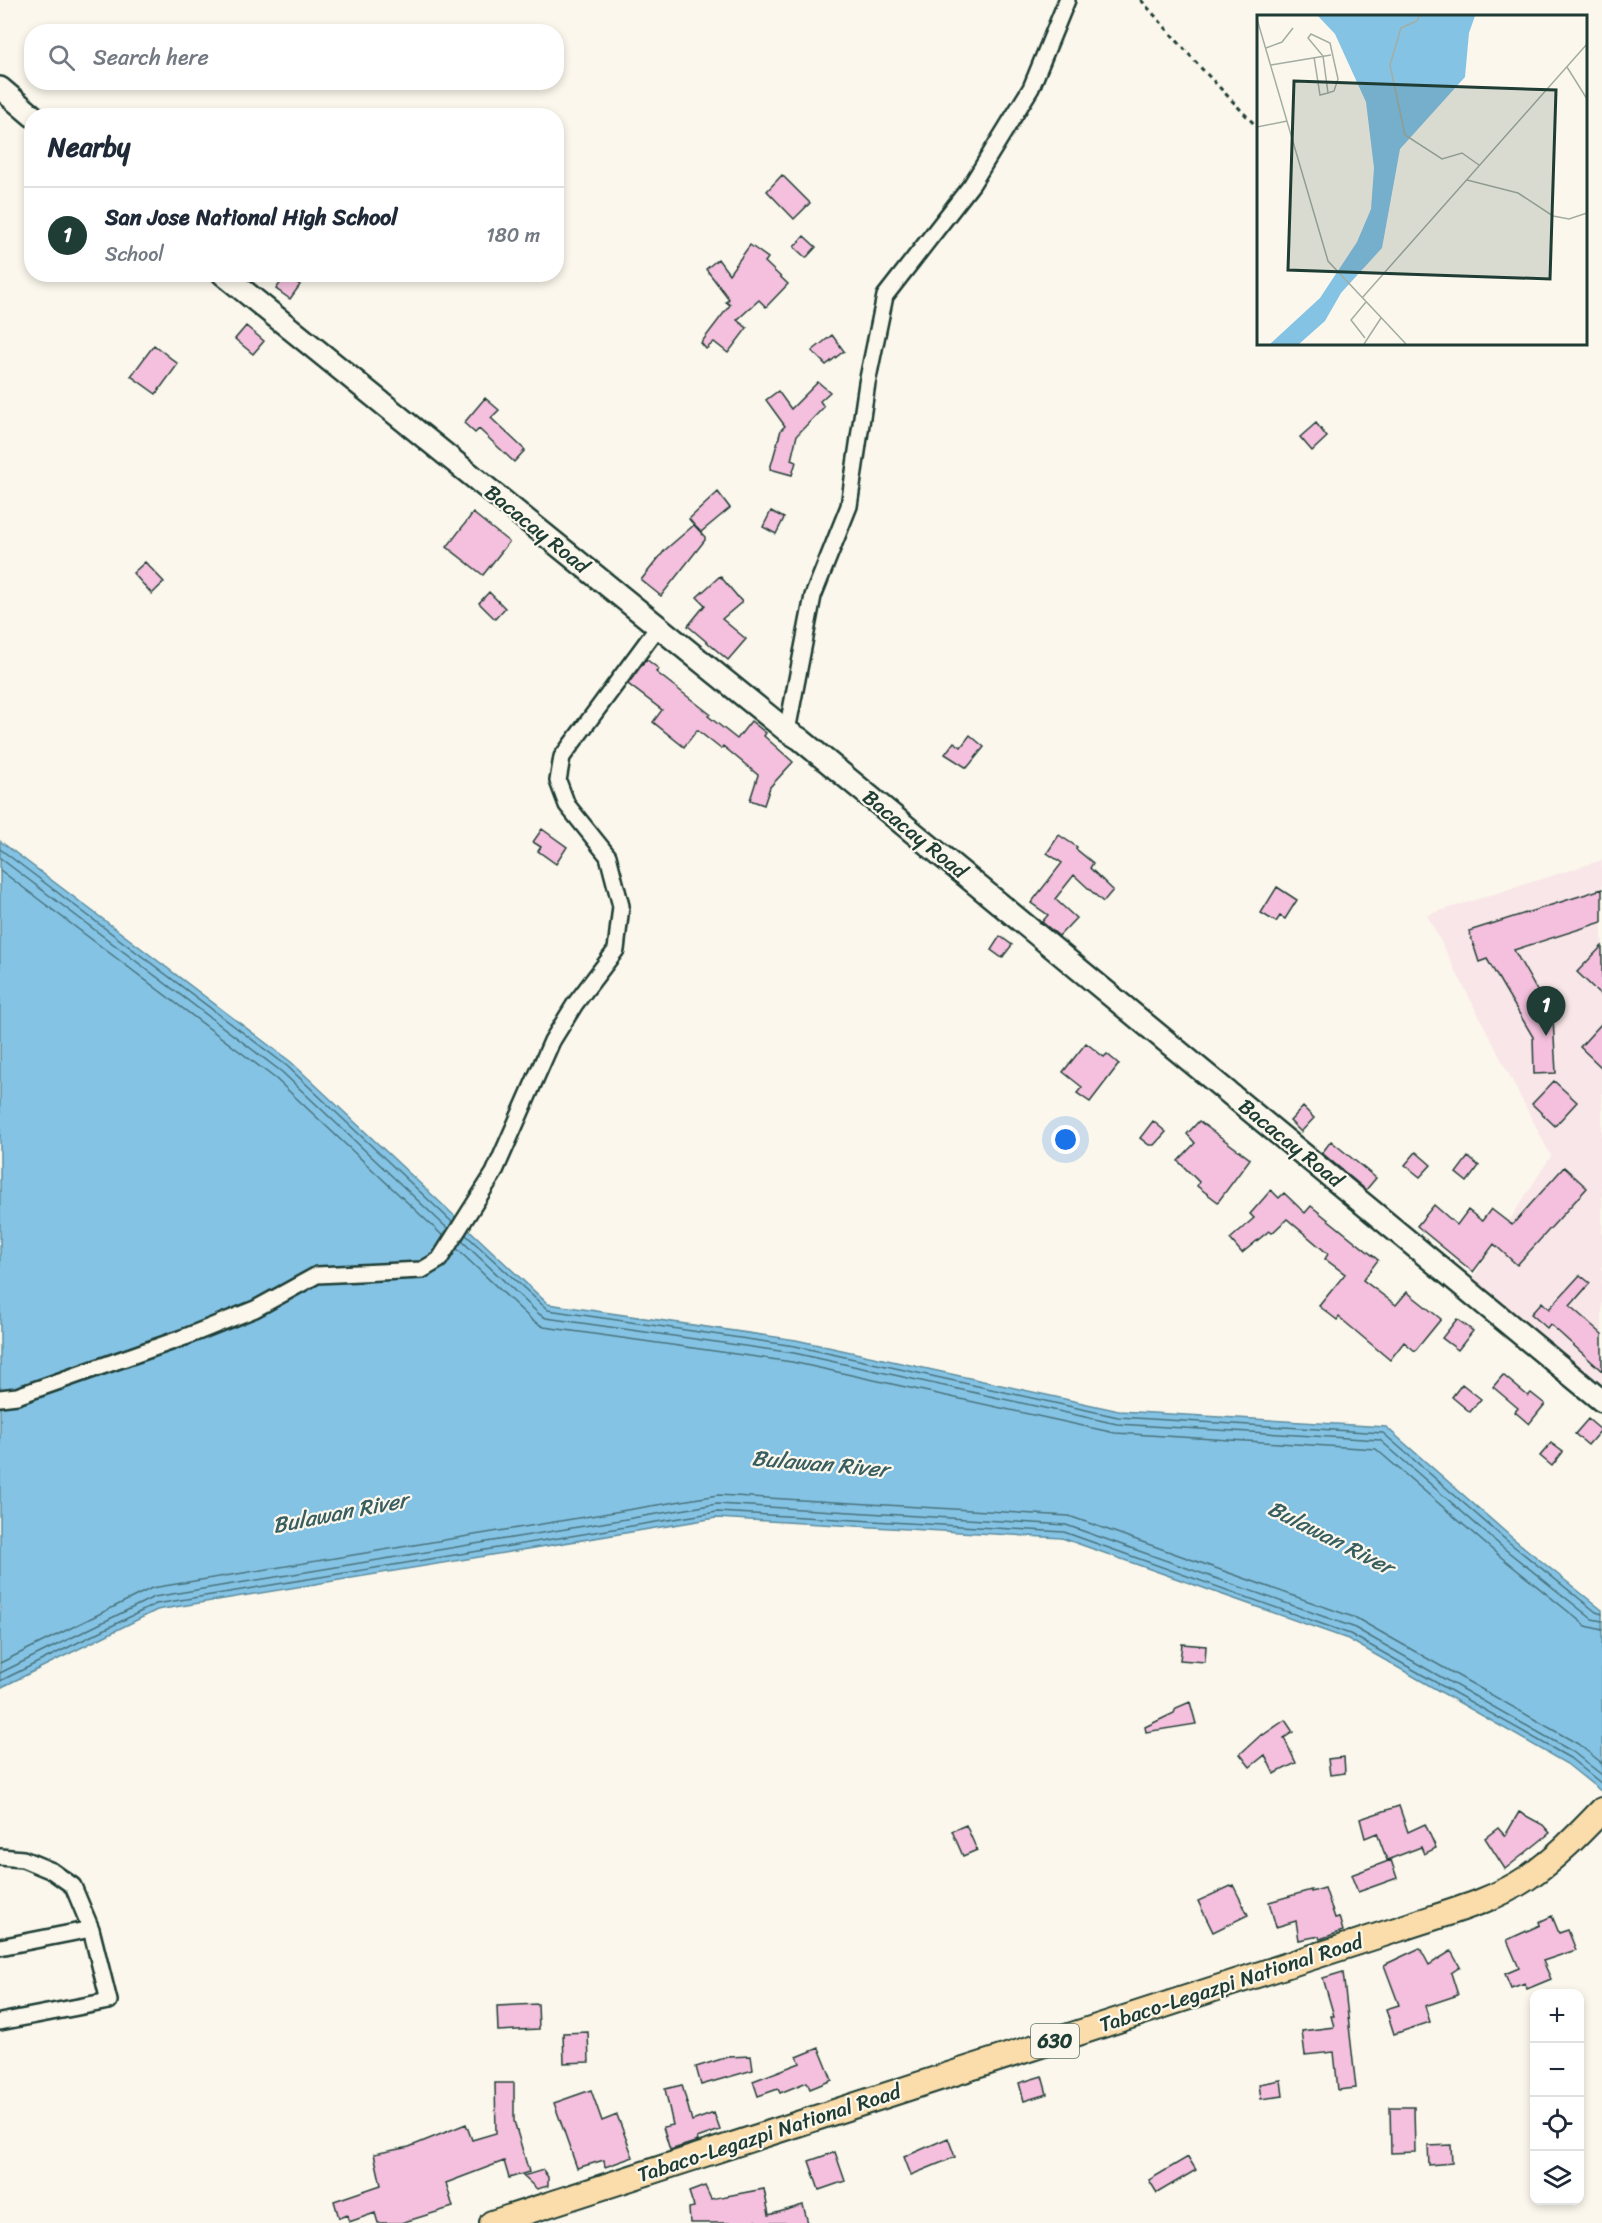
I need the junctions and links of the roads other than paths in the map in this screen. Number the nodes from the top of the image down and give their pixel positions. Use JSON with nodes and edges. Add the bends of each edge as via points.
{"nodes":[{"id":1,"x":1067,"y":0,"type":"edge"},
{"id":2,"x":0,"y":88,"type":"edge"},
{"id":3,"x":24,"y":108,"type":"edge"},
{"id":4,"x":233,"y":282,"type":"edge"},
{"id":5,"x":658,"y":627,"type":"junction"},
{"id":6,"x":787,"y":731,"type":"junction"},
{"id":7,"x":0,"y":1398,"type":"edge"},
{"id":8,"x":1602,"y":1401,"type":"edge"},
{"id":9,"x":1598,"y":1813,"type":"edge"},
{"id":10,"x":0,"y":1857,"type":"edge"},
{"id":11,"x":91,"y":1929,"type":"junction"},
{"id":12,"x":0,"y":1947,"type":"edge"},
{"id":13,"x":0,"y":2022,"type":"edge"},
{"id":14,"x":492,"y":2223,"type":"edge"}],
"edges":[{"from":1,"to":6,"type":"street","via":[[1031,88],[972,184],[885,296],[867,383],[849,506],[813,596]]},
{"from":2,"to":3,"type":"main road"},
{"from":4,"to":5,"type":"main road","name":"Bacacay Road"},
{"from":5,"to":6,"type":"main road","name":"Bacacay Road"},
{"from":5,"to":7,"type":"street","via":[[562,757],[558,781],[567,805],[608,856],[621,906],[616,950],[552,1041],[494,1173],[439,1260],[422,1270],[317,1275],[255,1309],[184,1338],[17,1396]]},
{"from":6,"to":8,"type":"main road","name":"Bacacay Road"},
{"from":9,"to":14,"type":"main road","name":"Tabaco-Legazpi National Road","number":"630","via":[[1550,1861],[1492,1896]]},
{"from":10,"to":11,"type":"street","via":[[23,1859],[52,1871],[72,1886]]},
{"from":11,"to":12,"type":"street"},
{"from":11,"to":13,"type":"street","via":[[109,2001]]}]}
